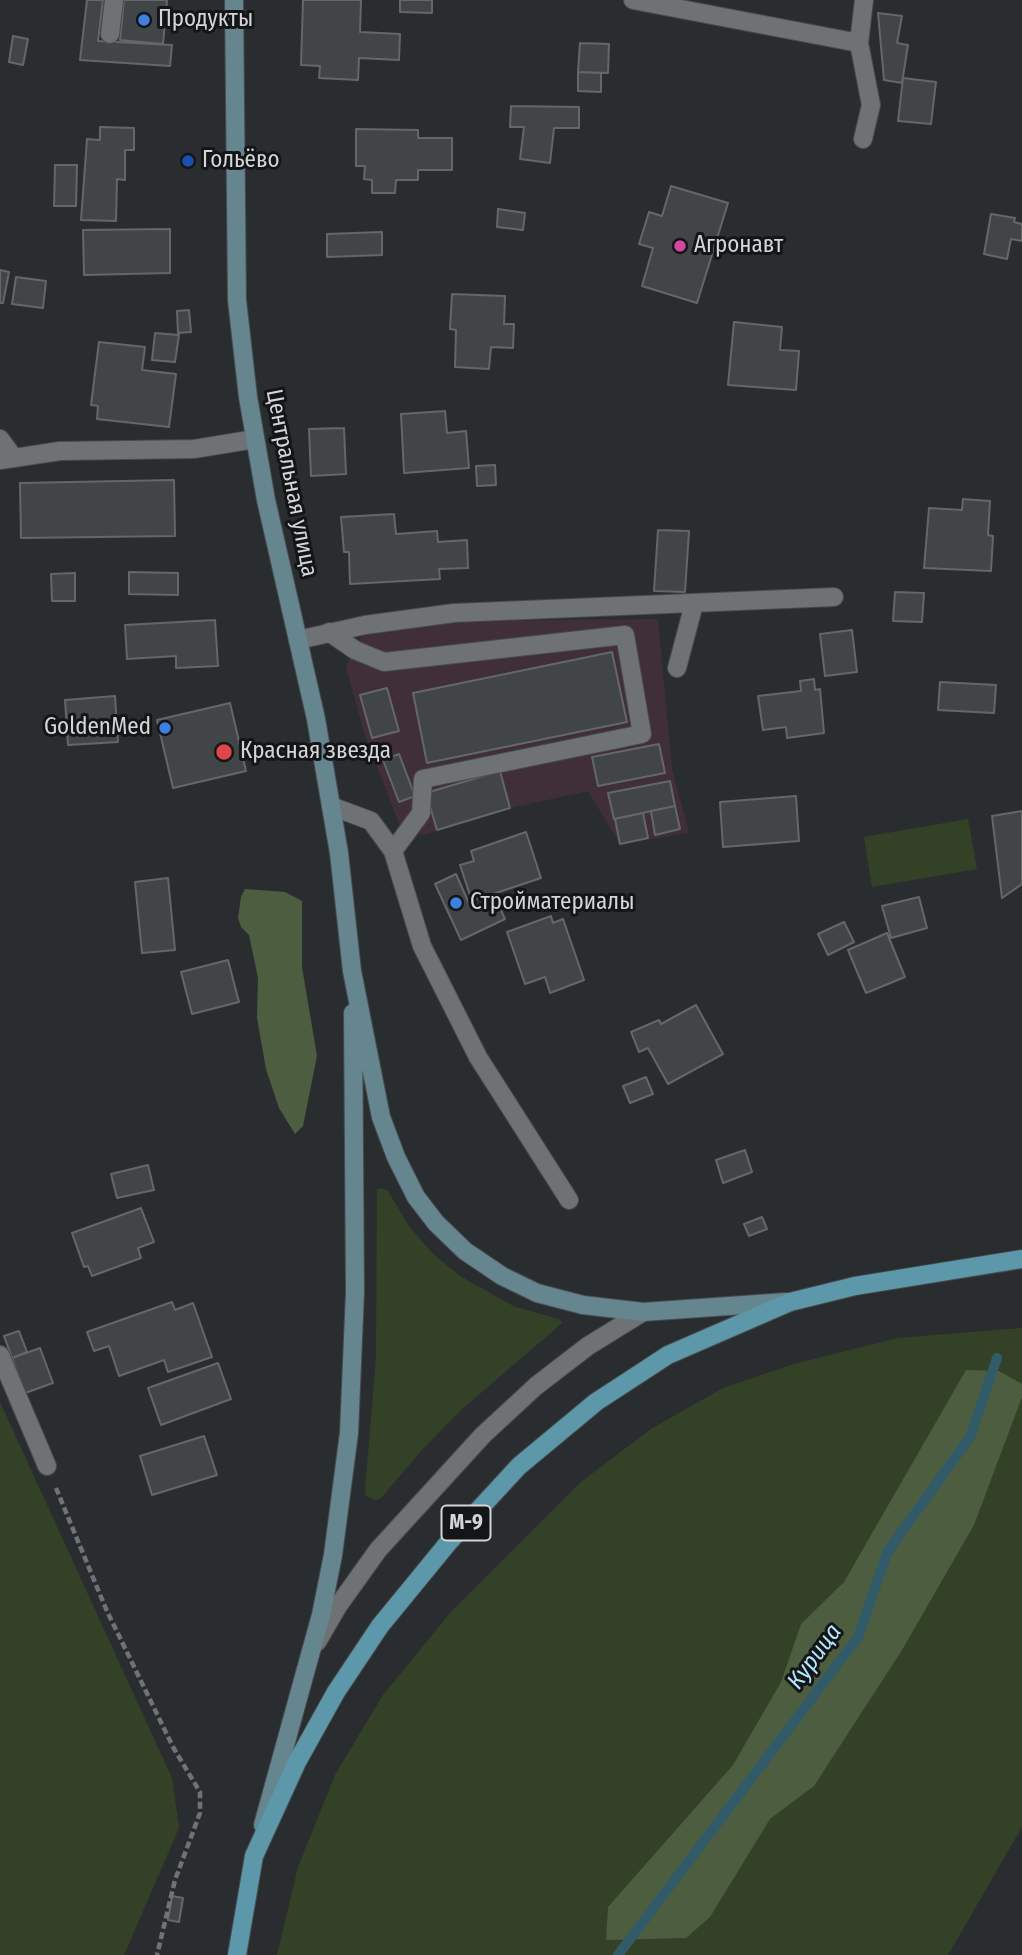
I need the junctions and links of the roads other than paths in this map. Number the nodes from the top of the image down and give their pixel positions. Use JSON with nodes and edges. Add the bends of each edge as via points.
{"nodes":[{"id":1,"x":114,"y":0,"type":"edge"},
{"id":2,"x":234,"y":0,"type":"edge"},
{"id":3,"x":633,"y":0,"type":"edge"},
{"id":4,"x":864,"y":0,"type":"edge"},
{"id":5,"x":110,"y":34,"type":"dead end"},
{"id":6,"x":859,"y":43,"type":"junction"},
{"id":7,"x":863,"y":139,"type":"dead end"},
{"id":8,"x":0,"y":439,"type":"edge"},
{"id":9,"x":255,"y":439,"type":"junction"},
{"id":10,"x":7,"y":459,"type":"edge"},
{"id":11,"x":834,"y":597,"type":"dead end"},
{"id":12,"x":694,"y":604,"type":"junction"},
{"id":13,"x":329,"y":632,"type":"junction"},
{"id":14,"x":298,"y":640,"type":"junction"},
{"id":15,"x":677,"y":668,"type":"dead end"},
{"id":16,"x":331,"y":807,"type":"junction"},
{"id":17,"x":393,"y":851,"type":"junction"},
{"id":18,"x":352,"y":971,"type":"junction"},
{"id":19,"x":569,"y":1200,"type":"dead end"},
{"id":20,"x":1022,"y":1259,"type":"edge"},
{"id":21,"x":995,"y":1266,"type":"junction"},
{"id":22,"x":1022,"y":1267,"type":"edge"},
{"id":23,"x":790,"y":1302,"type":"junction"},
{"id":24,"x":643,"y":1312,"type":"junction"},
{"id":25,"x":0,"y":1355,"type":"edge"},
{"id":26,"x":47,"y":1466,"type":"road end"},
{"id":27,"x":310,"y":1654,"type":"junction"},
{"id":28,"x":254,"y":1856,"type":"junction"},
{"id":29,"x":237,"y":1955,"type":"edge"}],
"edges":[{"from":1,"to":5,"type":"street"},
{"from":2,"to":9,"type":"main road","name":"Центральная улица","via":[[237,300]]},
{"from":3,"to":6,"type":"street"},
{"from":4,"to":6,"type":"street"},
{"from":6,"to":7,"type":"street","via":[[871,105]]},
{"from":8,"to":10,"type":"street"},
{"from":9,"to":10,"type":"street","via":[[194,449],[60,451]]},
{"from":9,"to":14,"type":"main road","name":"Центральная улица"},
{"from":11,"to":12,"type":"street"},
{"from":12,"to":13,"type":"street","via":[[454,613]]},
{"from":12,"to":15,"type":"street"},
{"from":13,"to":14,"type":"street"},
{"from":13,"to":17,"type":"street","via":[[384,662],[625,635],[642,734],[423,779],[421,813]]},
{"from":14,"to":16,"type":"main road","name":"Центральная улица"},
{"from":16,"to":17,"type":"street","via":[[371,821]]},
{"from":16,"to":18,"type":"main road","name":"Центральная улица"},
{"from":17,"to":19,"type":"street","via":[[428,958],[478,1056]]},
{"from":18,"to":24,"type":"main road","number":"М-9","via":[[381,1117],[416,1197],[465,1251],[502,1276],[537,1293],[583,1305]]},
{"from":18,"to":27,"type":"main road","number":"М-9","via":[[355,1292],[349,1433],[333,1555]]},
{"from":20,"to":21,"type":"main road","number":"М-9"},
{"from":21,"to":22,"type":"main road","number":"М-9"},
{"from":21,"to":23,"type":"main road","number":"М-9","via":[[931,1273]]},
{"from":23,"to":24,"type":"main road","number":"М-9"},
{"from":23,"to":28,"type":"main road","number":"М-9","via":[[668,1355],[596,1402],[520,1466],[380,1626],[297,1762]]},
{"from":24,"to":27,"type":"street","via":[[536,1386],[484,1435],[378,1550]]},
{"from":25,"to":26,"type":"street"},
{"from":27,"to":28,"type":"main road","number":"М-9"},
{"from":28,"to":29,"type":"main road","number":"М-9"}]}
